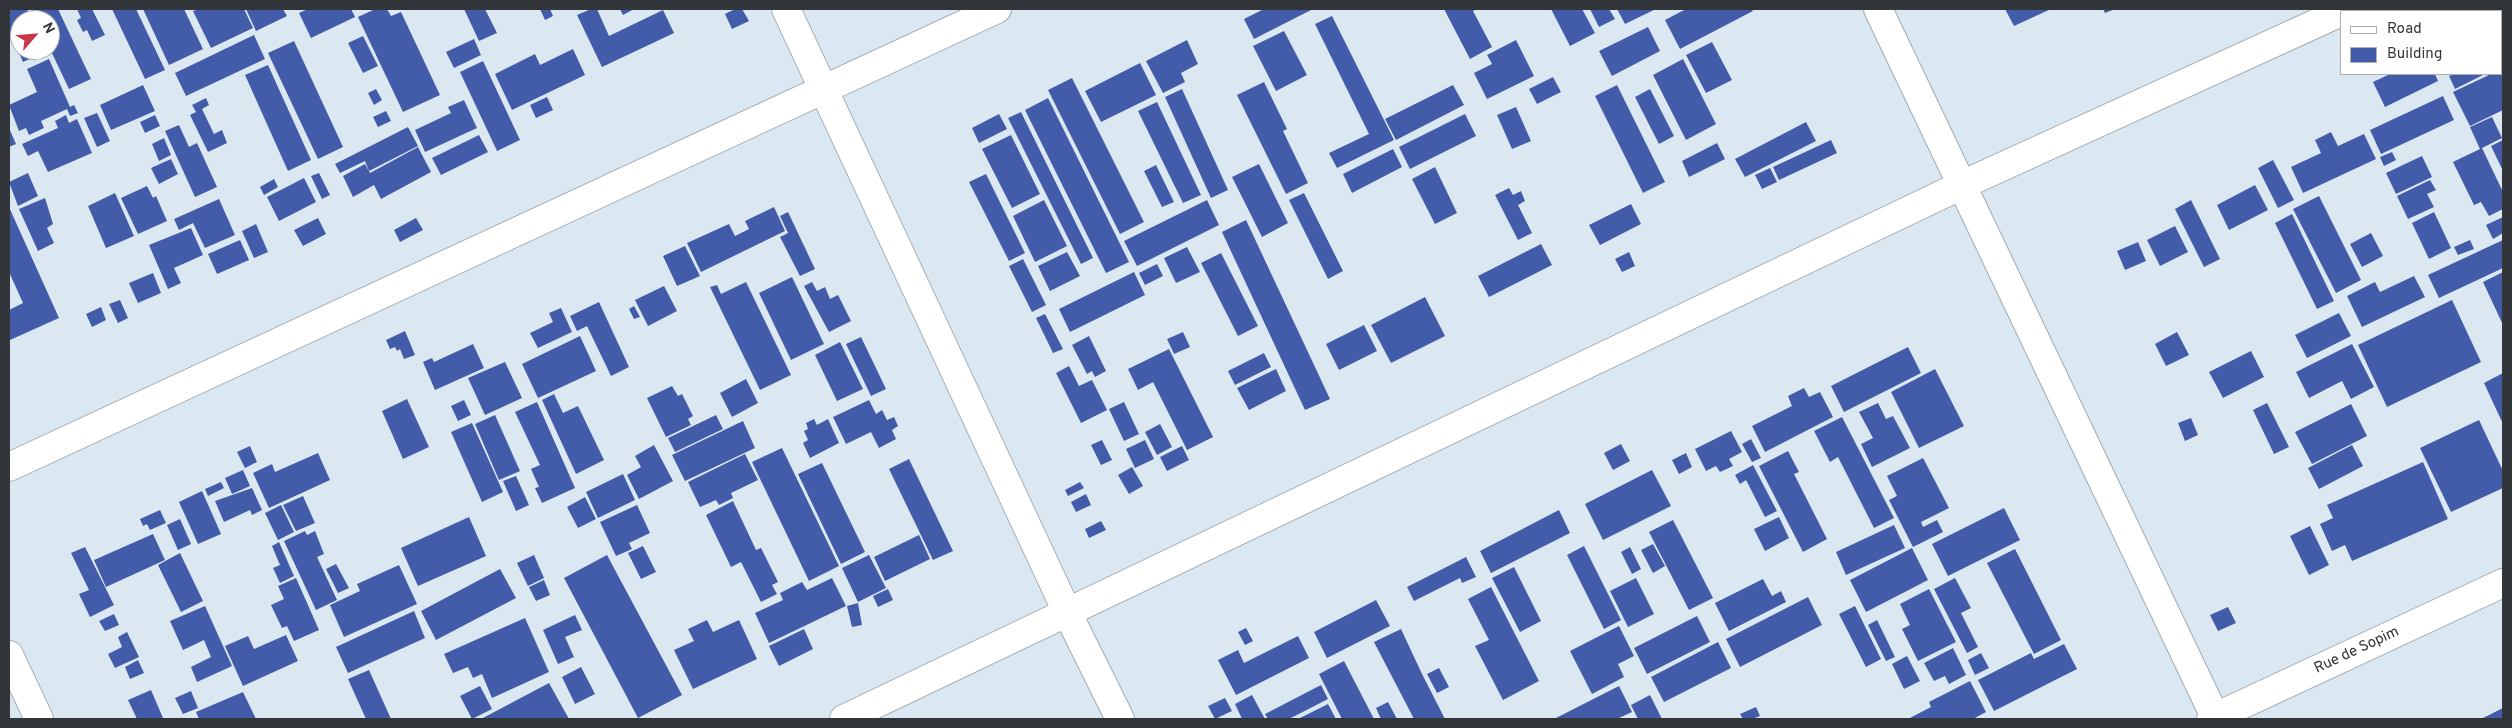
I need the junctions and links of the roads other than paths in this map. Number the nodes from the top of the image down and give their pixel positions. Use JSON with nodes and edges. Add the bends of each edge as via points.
{"nodes":[{"id":1,"x":786,"y":9,"type":"edge"},
{"id":2,"x":997,"y":9,"type":"edge"},
{"id":3,"x":1878,"y":9,"type":"edge"},
{"id":4,"x":2340,"y":13,"type":"edge"},
{"id":5,"x":824,"y":90,"type":"junction"},
{"id":6,"x":1962,"y":185,"type":"junction"},
{"id":7,"x":9,"y":467,"type":"edge"},
{"id":8,"x":2503,"y":582,"type":"edge"},
{"id":9,"x":1068,"y":614,"type":"junction"},
{"id":10,"x":9,"y":655,"type":"edge"},
{"id":11,"x":39,"y":719,"type":"edge"},
{"id":12,"x":844,"y":719,"type":"edge"},
{"id":13,"x":1120,"y":719,"type":"edge"},
{"id":14,"x":2214,"y":719,"type":"edge"}],
"edges":[{"from":1,"to":5,"type":"street"},
{"from":2,"to":5,"type":"street"},
{"from":3,"to":6,"type":"street"},
{"from":4,"to":6,"type":"street"},
{"from":5,"to":7,"type":"street"},
{"from":5,"to":9,"type":"street"},
{"from":6,"to":9,"type":"street"},
{"from":6,"to":14,"type":"street"},
{"from":8,"to":14,"type":"street","name":"Rue de Sopim"},
{"from":9,"to":12,"type":"street"},
{"from":9,"to":13,"type":"street"},
{"from":10,"to":11,"type":"street"}]}
